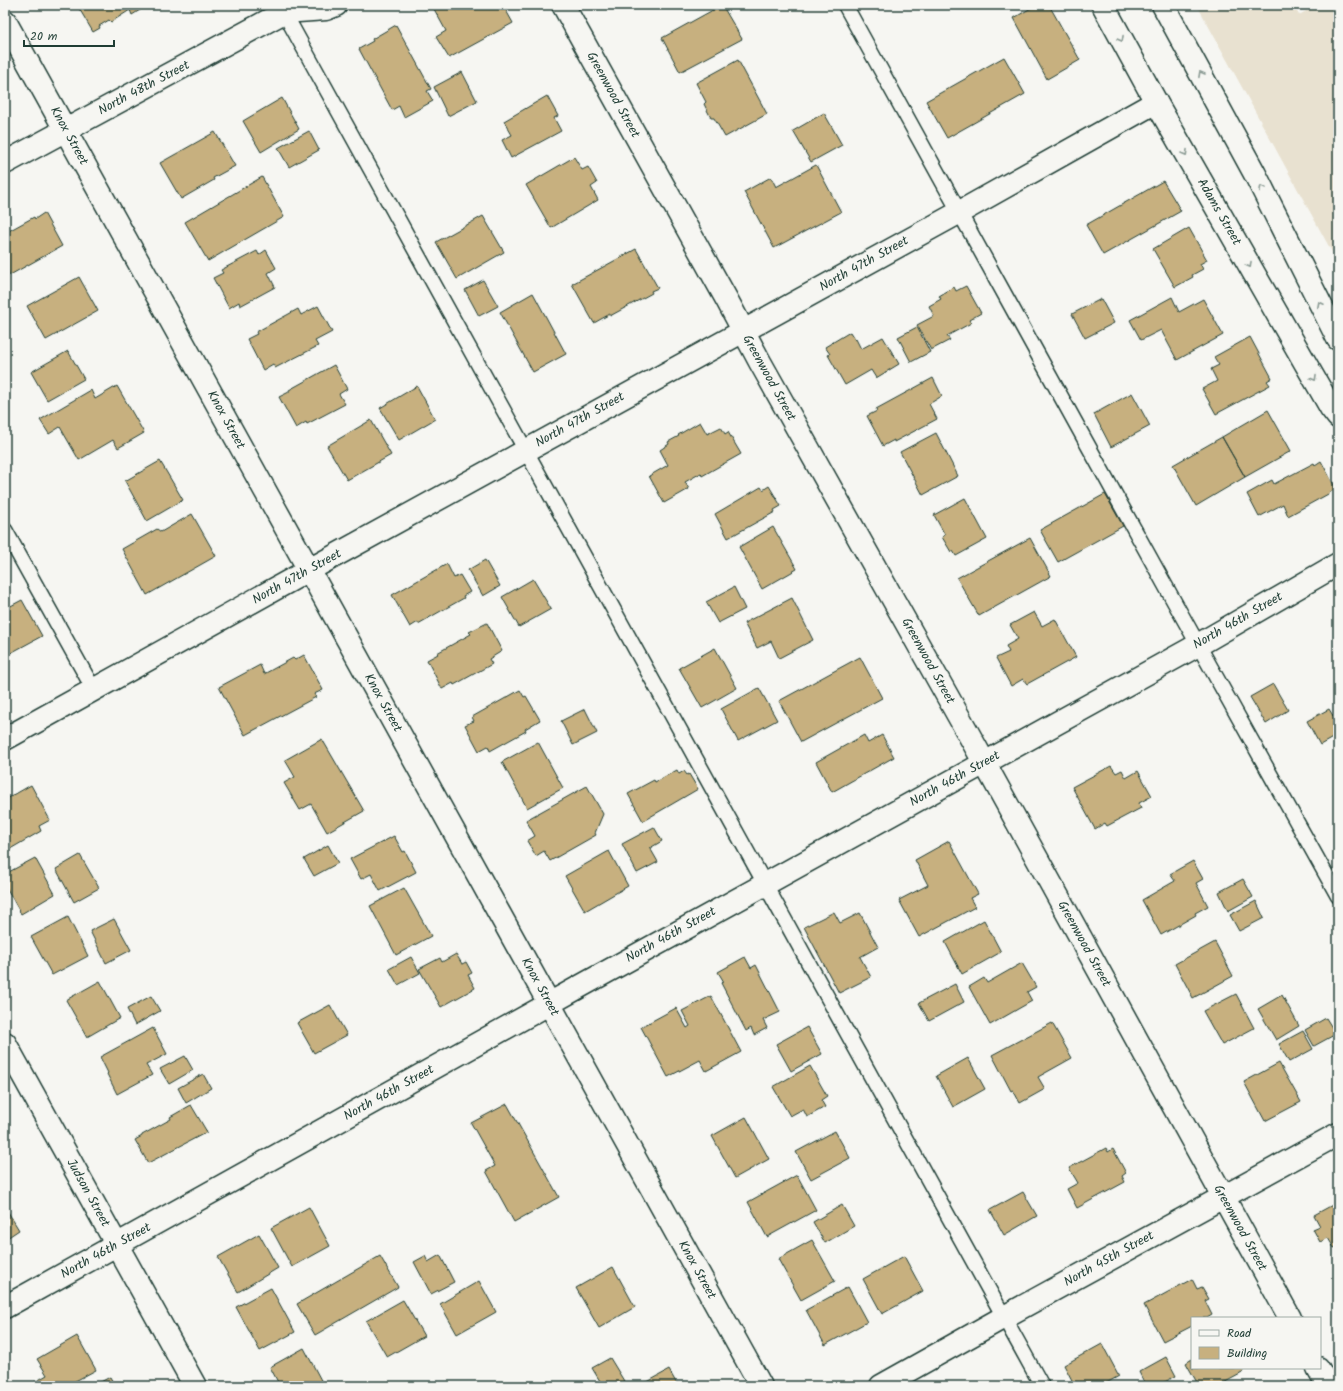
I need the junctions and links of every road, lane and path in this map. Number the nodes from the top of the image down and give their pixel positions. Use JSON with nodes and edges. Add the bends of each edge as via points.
{"nodes":[{"id":1,"x":336,"y":5,"type":"edge"},
{"id":2,"x":563,"y":5,"type":"edge"},
{"id":3,"x":845,"y":5,"type":"edge"},
{"id":4,"x":1103,"y":5,"type":"edge"},
{"id":5,"x":1163,"y":5,"type":"edge"},
{"id":6,"x":285,"y":7,"type":"edge"},
{"id":7,"x":5,"y":20,"type":"edge"},
{"id":8,"x":1156,"y":102,"type":"junction"},
{"id":9,"x":65,"y":130,"type":"junction"},
{"id":10,"x":5,"y":163,"type":"edge"},
{"id":11,"x":960,"y":212,"type":"junction"},
{"id":12,"x":743,"y":330,"type":"junction"},
{"id":13,"x":1338,"y":339,"type":"edge"},
{"id":14,"x":1338,"y":418,"type":"edge"},
{"id":15,"x":526,"y":450,"type":"junction"},
{"id":16,"x":5,"y":530,"type":"edge"},
{"id":17,"x":1338,"y":564,"type":"edge"},
{"id":18,"x":309,"y":570,"type":"junction"},
{"id":19,"x":1198,"y":645,"type":"junction"},
{"id":20,"x":94,"y":690,"type":"junction"},
{"id":21,"x":5,"y":739,"type":"edge"},
{"id":22,"x":985,"y":763,"type":"junction"},
{"id":23,"x":766,"y":883,"type":"junction"},
{"id":24,"x":1338,"y":896,"type":"edge"},
{"id":25,"x":549,"y":1004,"type":"junction"},
{"id":26,"x":5,"y":1043,"type":"edge"},
{"id":27,"x":1338,"y":1134,"type":"edge"},
{"id":28,"x":1223,"y":1197,"type":"junction"},
{"id":29,"x":117,"y":1245,"type":"junction"},
{"id":30,"x":5,"y":1307,"type":"edge"},
{"id":31,"x":1004,"y":1317,"type":"junction"},
{"id":32,"x":1289,"y":1317,"type":"edge"},
{"id":33,"x":1319,"y":1369,"type":"edge"},
{"id":34,"x":195,"y":1386,"type":"edge"},
{"id":35,"x":761,"y":1386,"type":"edge"},
{"id":36,"x":881,"y":1386,"type":"edge"},
{"id":37,"x":1042,"y":1386,"type":"edge"},
{"id":38,"x":1328,"y":1386,"type":"edge"}],
"edges":[{"from":1,"to":6,"type":"street","name":"North 48th Street","via":[[326,9]]},
{"from":2,"to":12,"type":"street","name":"Greenwood Street"},
{"from":3,"to":11,"type":"lane"},
{"from":4,"to":8,"type":"street","name":"Adams Street","one_way":true},
{"from":13,"to":5,"type":"street","one_way":true,"via":[[1255,174]]},
{"from":6,"to":9,"type":"street","name":"North 48th Street"},
{"from":6,"to":15,"type":"lane"},
{"from":7,"to":9,"type":"street","name":"Knox Street"},
{"from":8,"to":11,"type":"street","name":"North 47th Street"},
{"from":8,"to":14,"type":"street","name":"Adams Street","one_way":true},
{"from":9,"to":10,"type":"street","name":"North 48th Street"},
{"from":9,"to":18,"type":"street","name":"Knox Street"},
{"from":11,"to":12,"type":"street","name":"North 47th Street"},
{"from":11,"to":19,"type":"lane"},
{"from":12,"to":15,"type":"street","name":"North 47th Street"},
{"from":12,"to":22,"type":"street","name":"Greenwood Street"},
{"from":15,"to":18,"type":"street","name":"North 47th Street"},
{"from":15,"to":23,"type":"lane"},
{"from":16,"to":20,"type":"lane"},
{"from":17,"to":19,"type":"street","name":"North 46th Street"},
{"from":18,"to":20,"type":"street","name":"North 47th Street"},
{"from":18,"to":25,"type":"street","name":"Knox Street"},
{"from":19,"to":22,"type":"street","name":"North 46th Street"},
{"from":19,"to":24,"type":"lane"},
{"from":20,"to":21,"type":"street","name":"North 47th Street"},
{"from":22,"to":23,"type":"street","name":"North 46th Street"},
{"from":22,"to":28,"type":"street","name":"Greenwood Street"},
{"from":23,"to":25,"type":"street","name":"North 46th Street"},
{"from":23,"to":31,"type":"lane"},
{"from":25,"to":29,"type":"street","name":"North 46th Street"},
{"from":25,"to":35,"type":"street","name":"Knox Street"},
{"from":26,"to":29,"type":"street","name":"Judson Street"},
{"from":27,"to":28,"type":"street","name":"North 45th Street"},
{"from":28,"to":31,"type":"street","name":"North 45th Street"},
{"from":28,"to":32,"type":"street","name":"Greenwood Street"},
{"from":29,"to":30,"type":"street","name":"North 46th Street"},
{"from":29,"to":34,"type":"street","name":"Judson Street"},
{"from":31,"to":36,"type":"street","name":"North 45th Street"},
{"from":31,"to":37,"type":"lane"},
{"from":33,"to":38,"type":"street"}]}
